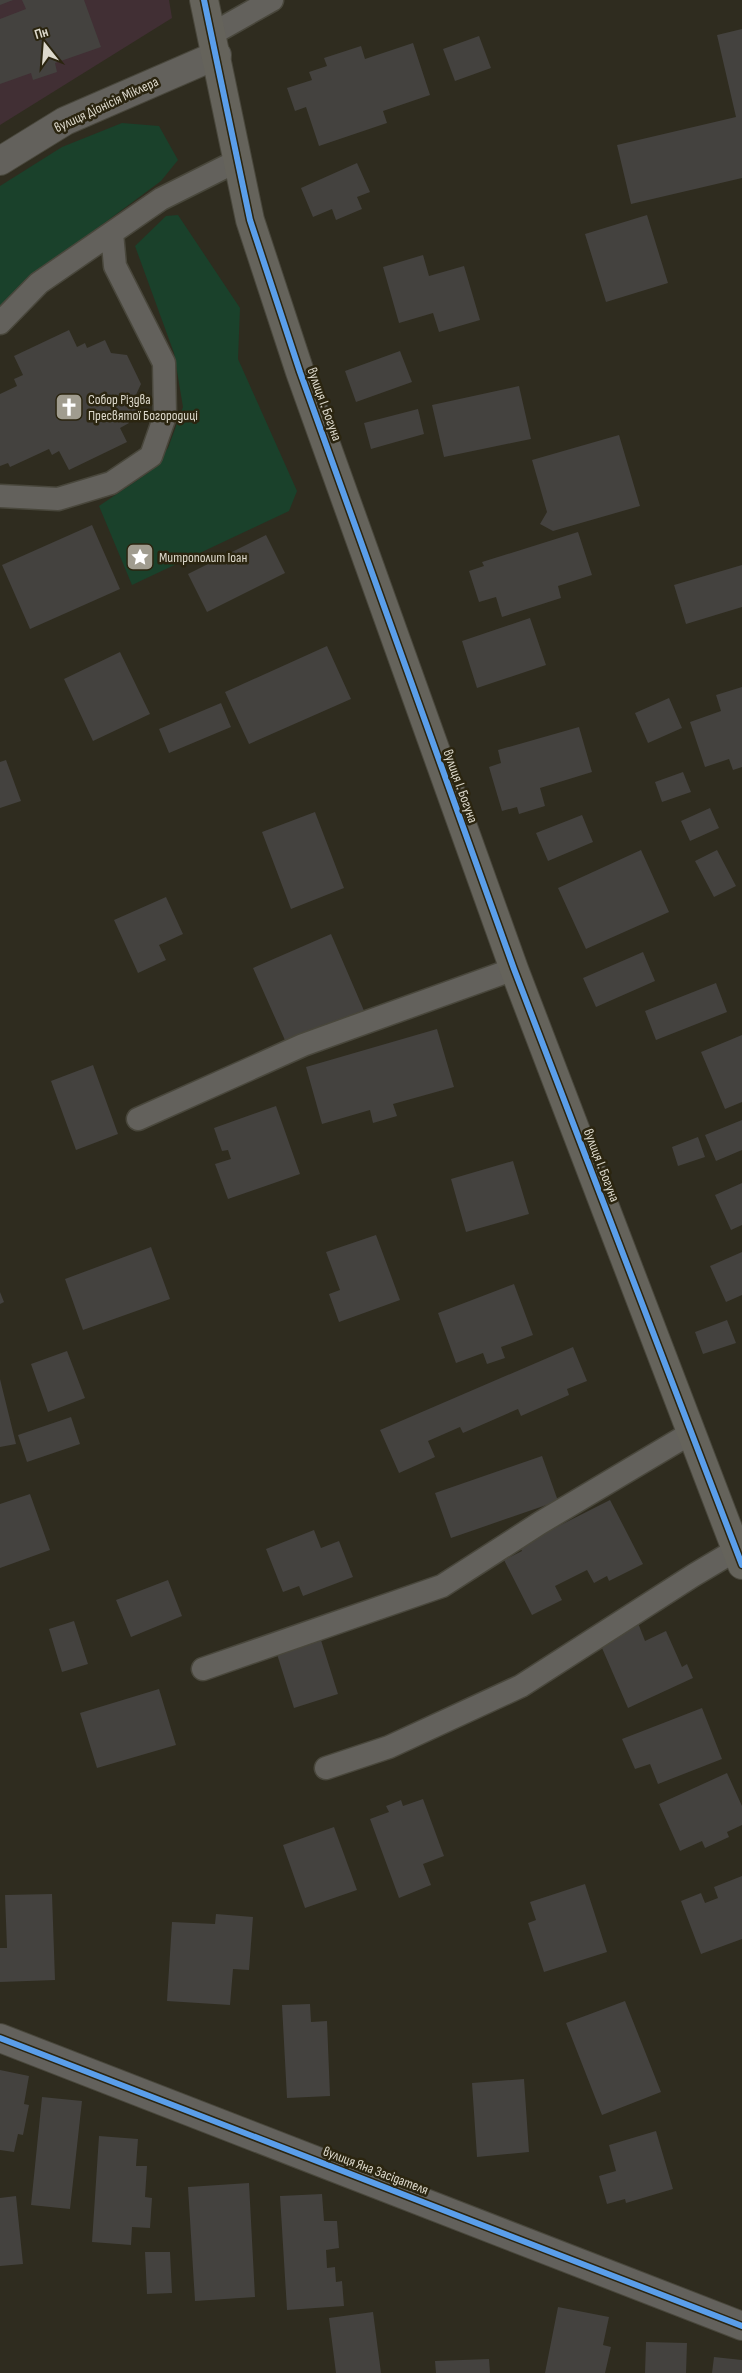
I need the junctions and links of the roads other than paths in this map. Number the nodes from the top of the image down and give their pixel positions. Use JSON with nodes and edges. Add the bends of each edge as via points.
{"nodes":[{"id":1,"x":204,"y":0,"type":"edge"},
{"id":2,"x":272,"y":0,"type":"edge"},
{"id":3,"x":214,"y":45,"type":"junction"},
{"id":4,"x":238,"y":160,"type":"junction"},
{"id":5,"x":0,"y":161,"type":"edge"},
{"id":6,"x":112,"y":233,"type":"junction"},
{"id":7,"x":0,"y":323,"type":"edge"},
{"id":8,"x":0,"y":496,"type":"edge"},
{"id":9,"x":514,"y":969,"type":"junction"},
{"id":10,"x":138,"y":1119,"type":"dead end"},
{"id":11,"x":691,"y":1433,"type":"junction"},
{"id":12,"x":739,"y":1558,"type":"edge"},
{"id":13,"x":203,"y":1669,"type":"dead end"},
{"id":14,"x":326,"y":1768,"type":"dead end"},
{"id":15,"x":0,"y":2038,"type":"edge"},
{"id":16,"x":742,"y":2326,"type":"edge"}],
"edges":[{"from":1,"to":3,"type":"street","name":"вулиця І. Богуна"},
{"from":2,"to":3,"type":"lane"},
{"from":3,"to":4,"type":"street","name":"вулиця І. Богуна"},
{"from":3,"to":5,"type":"street","name":"вулиця Діонісія Міклера","via":[[65,121]]},
{"from":4,"to":6,"type":"lane","via":[[161,199]]},
{"from":4,"to":9,"type":"street","name":"вулиця І. Богуна","via":[[250,220],[300,372]]},
{"from":6,"to":7,"type":"lane","via":[[39,284]]},
{"from":6,"to":8,"type":"lane","via":[[115,266],[164,363],[165,416],[151,456],[111,483],[58,499]]},
{"from":9,"to":10,"type":"lane","via":[[303,1045]]},
{"from":9,"to":11,"type":"street","name":"вулиця І. Богуна"},
{"from":11,"to":12,"type":"street","name":"вулиця І. Богуна"},
{"from":11,"to":13,"type":"lane","via":[[442,1586]]},
{"from":12,"to":14,"type":"lane","via":[[694,1575],[521,1686],[390,1747]]},
{"from":15,"to":16,"type":"street","name":"вулиця Яна Засідателя"}]}
